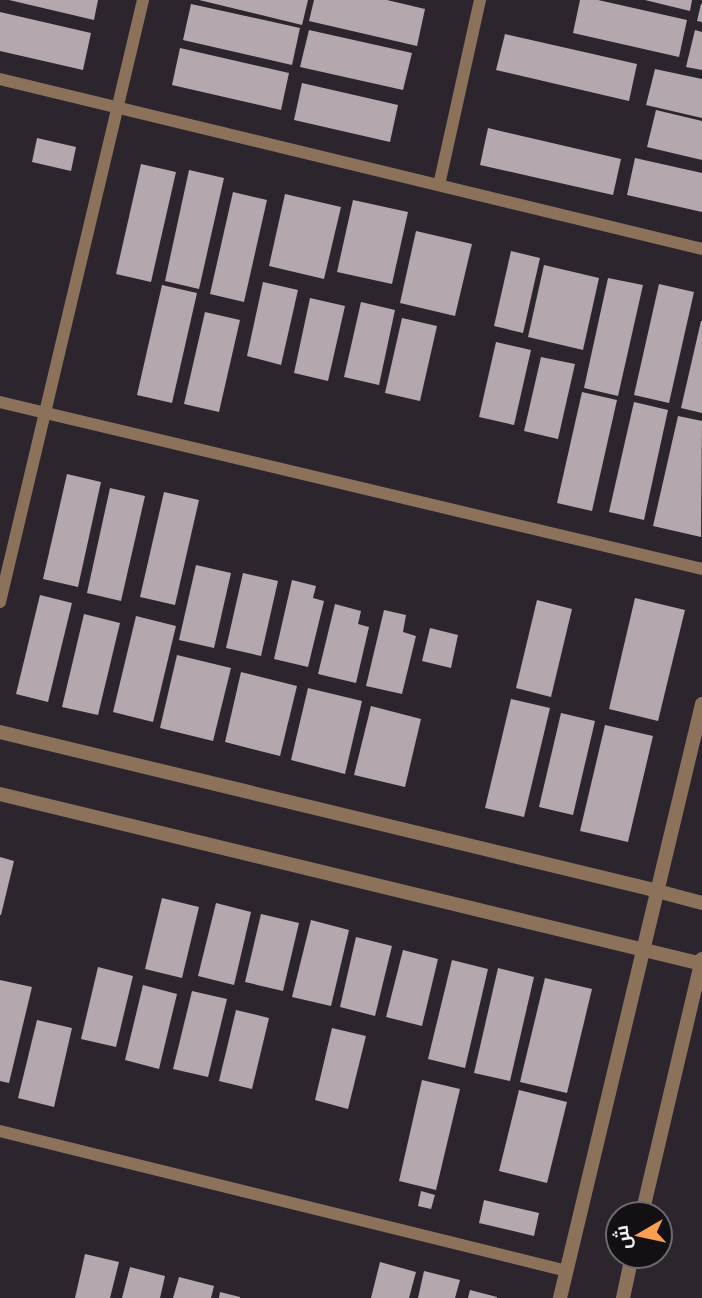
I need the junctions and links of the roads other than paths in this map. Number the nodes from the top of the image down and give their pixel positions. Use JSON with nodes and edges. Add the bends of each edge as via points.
{"nodes":[{"id":1,"x":143,"y":0,"type":"edge"},
{"id":2,"x":480,"y":0,"type":"edge"},
{"id":3,"x":0,"y":79,"type":"edge"},
{"id":4,"x":118,"y":106,"type":"junction"},
{"id":5,"x":439,"y":185,"type":"junction"},
{"id":6,"x":702,"y":249,"type":"edge"},
{"id":7,"x":0,"y":402,"type":"edge"},
{"id":8,"x":45,"y":413,"type":"junction"},
{"id":9,"x":702,"y":569,"type":"edge"},
{"id":10,"x":0,"y":603,"type":"edge"},
{"id":11,"x":702,"y":704,"type":"edge"},
{"id":12,"x":0,"y":732,"type":"edge"},
{"id":13,"x":0,"y":794,"type":"edge"},
{"id":14,"x":657,"y":891,"type":"junction"},
{"id":15,"x":702,"y":903,"type":"edge"},
{"id":16,"x":643,"y":949,"type":"junction"},
{"id":17,"x":702,"y":962,"type":"edge"},
{"id":18,"x":0,"y":1131,"type":"edge"},
{"id":19,"x":645,"y":1200,"type":"edge"},
{"id":20,"x":629,"y":1270,"type":"edge"},
{"id":21,"x":567,"y":1271,"type":"junction"},
{"id":22,"x":560,"y":1298,"type":"edge"},
{"id":23,"x":623,"y":1298,"type":"edge"}],
"edges":[{"from":1,"to":4,"type":"lane"},
{"from":2,"to":5,"type":"lane"},
{"from":3,"to":4,"type":"lane"},
{"from":4,"to":5,"type":"lane"},
{"from":4,"to":8,"type":"lane"},
{"from":5,"to":6,"type":"lane"},
{"from":7,"to":8,"type":"lane"},
{"from":8,"to":9,"type":"lane"},
{"from":8,"to":10,"type":"lane"},
{"from":11,"to":14,"type":"street"},
{"from":12,"to":14,"type":"street"},
{"from":13,"to":16,"type":"street"},
{"from":14,"to":15,"type":"street"},
{"from":14,"to":16,"type":"street"},
{"from":16,"to":17,"type":"street"},
{"from":16,"to":21,"type":"street"},
{"from":17,"to":19,"type":"street"},
{"from":18,"to":21,"type":"lane"},
{"from":20,"to":23,"type":"street"},
{"from":21,"to":22,"type":"street"}]}
